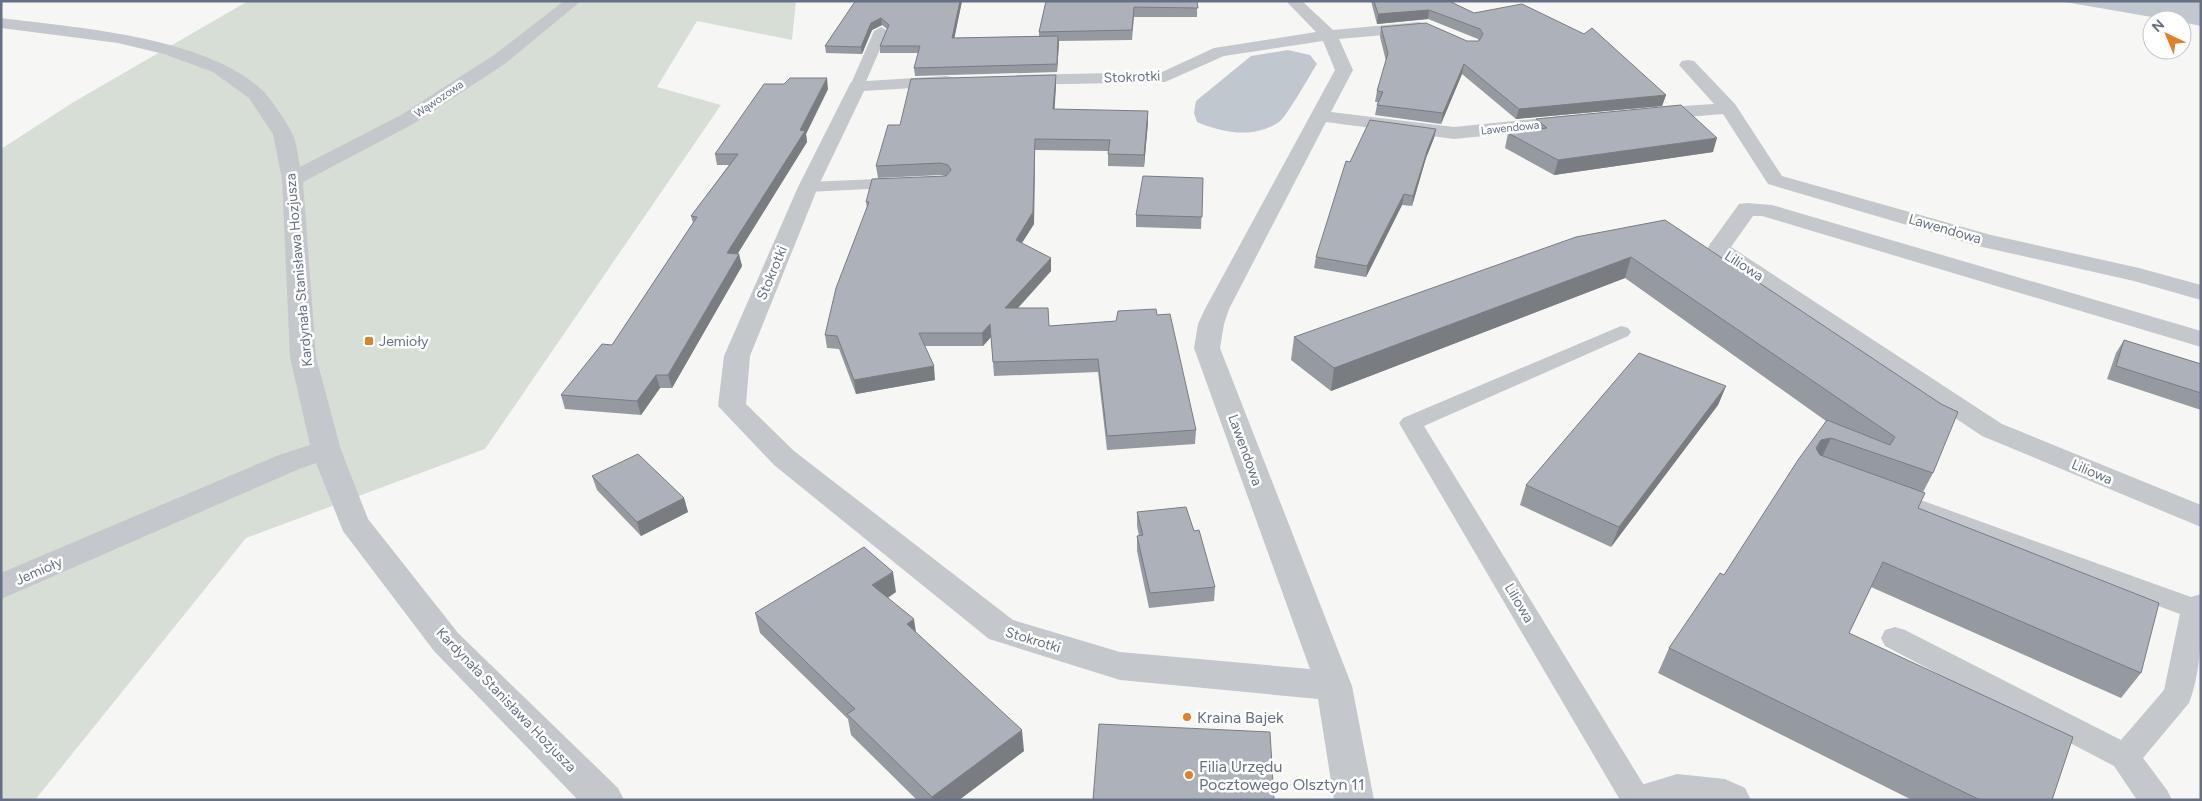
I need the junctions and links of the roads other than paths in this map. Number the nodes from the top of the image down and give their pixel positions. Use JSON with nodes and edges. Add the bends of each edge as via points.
{"nodes":[{"id":1,"x":574,"y":1,"type":"edge"},
{"id":2,"x":1293,"y":1,"type":"edge"},
{"id":3,"x":1,"y":23,"type":"edge"},
{"id":4,"x":881,"y":31,"type":"edge"},
{"id":5,"x":1445,"y":34,"type":"edge"},
{"id":6,"x":1329,"y":35,"type":"junction"},
{"id":7,"x":1688,"y":65,"type":"dead end"},
{"id":8,"x":969,"y":80,"type":"edge"},
{"id":9,"x":999,"y":80,"type":"edge"},
{"id":10,"x":858,"y":86,"type":"junction"},
{"id":11,"x":1728,"y":108,"type":"junction"},
{"id":12,"x":1321,"y":116,"type":"junction"},
{"id":13,"x":1628,"y":116,"type":"edge"},
{"id":14,"x":1589,"y":120,"type":"edge"},
{"id":15,"x":292,"y":179,"type":"junction"},
{"id":16,"x":922,"y":182,"type":"edge"},
{"id":17,"x":808,"y":187,"type":"junction"},
{"id":18,"x":2201,"y":293,"type":"edge"},
{"id":19,"x":1621,"y":332,"type":"dead end"},
{"id":20,"x":2201,"y":339,"type":"edge"},
{"id":21,"x":326,"y":450,"type":"junction"},
{"id":22,"x":1865,"y":488,"type":"edge"},
{"id":23,"x":2201,"y":517,"type":"edge"},
{"id":24,"x":1,"y":588,"type":"edge"},
{"id":25,"x":2198,"y":607,"type":"edge"},
{"id":26,"x":1895,"y":638,"type":"dead end"},
{"id":27,"x":1334,"y":686,"type":"junction"},
{"id":28,"x":2125,"y":757,"type":"junction"},
{"id":29,"x":604,"y":800,"type":"edge"},
{"id":30,"x":1354,"y":800,"type":"edge"},
{"id":31,"x":1637,"y":800,"type":"edge"},
{"id":32,"x":1645,"y":800,"type":"edge"},
{"id":33,"x":1731,"y":800,"type":"edge"},
{"id":34,"x":2156,"y":800,"type":"edge"}],
"edges":[{"from":1,"to":15,"type":"street","name":"Wąwozowa","via":[[500,59],[408,119]]},
{"from":2,"to":6,"type":"street","name":"Lawendowa"},
{"from":3,"to":15,"type":"street","name":"Kardynała Stanisława Hozjusza","via":[[118,38],[169,50],[219,68],[256,94],[278,126],[283,134]]},
{"from":4,"to":10,"type":"lane"},
{"from":5,"to":6,"type":"street","name":"Stokrotki","via":[[1427,26]]},
{"from":6,"to":9,"type":"street","name":"Stokrotki","via":[[1220,52],[1165,77]]},
{"from":6,"to":12,"type":"street","name":"Lawendowa","via":[[1344,70]]},
{"from":7,"to":11,"type":"street","name":"Lawendowa"},
{"from":8,"to":10,"type":"street"},
{"from":10,"to":17,"type":"street","name":"Stokrotki"},
{"from":11,"to":13,"type":"street"},
{"from":11,"to":18,"type":"street","name":"Lawendowa","via":[[1775,180],[1986,240],[2139,275]]},
{"from":12,"to":14,"type":"street","name":"Lawendowa","via":[[1454,134]]},
{"from":12,"to":27,"type":"street","name":"Lawendowa","via":[[1217,309],[1208,348]]},
{"from":15,"to":21,"type":"street","name":"Kardynała Stanisława Hozjusza","via":[[303,357]]},
{"from":16,"to":17,"type":"lane"},
{"from":17,"to":27,"type":"street","name":"Stokrotki","via":[[737,356],[732,406],[784,458],[1001,630],[1120,666]]},
{"from":19,"to":31,"type":"lane","name":"Liliowa","via":[[1411,423]]},
{"from":20,"to":23,"type":"street","name":"Liliowa","via":[[1764,210],[1747,208],[1718,249],[1992,430]]},
{"from":21,"to":24,"type":"street","name":"Jemioły","via":[[272,469]]},
{"from":21,"to":29,"type":"street","name":"Kardynała Stanisława Hozjusza","via":[[354,523],[446,642]]},
{"from":22,"to":25,"type":"lane"},
{"from":25,"to":28,"type":"lane","via":[[2178,695]]},
{"from":26,"to":28,"type":"lane"},
{"from":27,"to":30,"type":"street","name":"Lawendowa"},
{"from":28,"to":34,"type":"lane"},
{"from":32,"to":33,"type":"street","via":[[1677,791],[1724,796]]}]}
